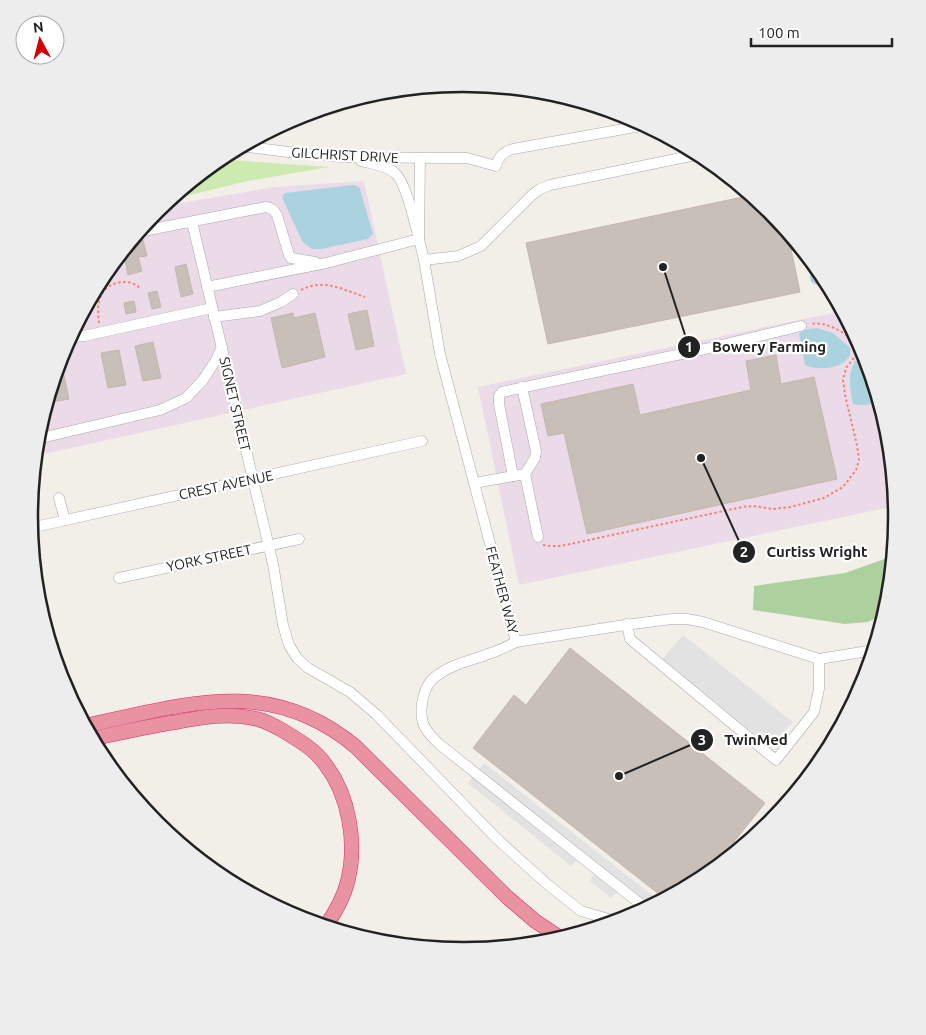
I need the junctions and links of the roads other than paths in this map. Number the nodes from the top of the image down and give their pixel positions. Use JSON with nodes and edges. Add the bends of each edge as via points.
{"nodes":[{"id":1,"x":633,"y":127,"type":"edge"},
{"id":2,"x":253,"y":148,"type":"edge"},
{"id":3,"x":344,"y":157,"type":"junction"},
{"id":4,"x":688,"y":157,"type":"edge"},
{"id":5,"x":420,"y":158,"type":"junction"},
{"id":6,"x":192,"y":222,"type":"junction"},
{"id":7,"x":150,"y":230,"type":"edge"},
{"id":8,"x":419,"y":239,"type":"junction"},
{"id":9,"x":424,"y":260,"type":"junction"},
{"id":10,"x":322,"y":263,"type":"junction"},
{"id":11,"x":207,"y":287,"type":"junction"},
{"id":12,"x":293,"y":294,"type":"road end"},
{"id":13,"x":214,"y":315,"type":"junction"},
{"id":14,"x":801,"y":326,"type":"road end"},
{"id":15,"x":78,"y":336,"type":"edge"},
{"id":16,"x":222,"y":347,"type":"junction"},
{"id":17,"x":522,"y":387,"type":"junction"},
{"id":18,"x":46,"y":437,"type":"edge"},
{"id":19,"x":422,"y":441,"type":"dead end"},
{"id":20,"x":525,"y":474,"type":"junction"},
{"id":21,"x":513,"y":476,"type":"junction"},
{"id":22,"x":253,"y":479,"type":"junction"},
{"id":23,"x":474,"y":483,"type":"junction"},
{"id":24,"x":59,"y":498,"type":"dead end"},
{"id":25,"x":65,"y":520,"type":"junction"},
{"id":26,"x":38,"y":526,"type":"edge"},
{"id":27,"x":538,"y":537,"type":"road end"},
{"id":28,"x":299,"y":539,"type":"dead end"},
{"id":29,"x":268,"y":546,"type":"junction"},
{"id":30,"x":119,"y":578,"type":"dead end"},
{"id":31,"x":628,"y":624,"type":"junction"},
{"id":32,"x":516,"y":642,"type":"junction"},
{"id":33,"x":867,"y":651,"type":"edge"},
{"id":34,"x":819,"y":659,"type":"junction"},
{"id":35,"x":92,"y":724,"type":"edge"},
{"id":36,"x":99,"y":737,"type":"edge"},
{"id":37,"x":641,"y":904,"type":"edge"},
{"id":38,"x":605,"y":918,"type":"edge"},
{"id":39,"x":329,"y":921,"type":"edge"},
{"id":40,"x":554,"y":933,"type":"edge"}],
"edges":[{"from":1,"to":5,"type":"street","name":"GILCHRIST DRIVE","via":[[513,149],[504,152],[496,166],[467,158]]},
{"from":2,"to":3,"type":"street","name":"GILCHRIST DRIVE"},
{"from":3,"to":5,"type":"street","name":"GILCHRIST DRIVE"},
{"from":3,"to":8,"type":"street","name":"FEATHER WAY","via":[[387,168],[396,174],[402,183]]},
{"from":4,"to":9,"type":"street","via":[[550,185],[532,195],[481,246],[458,256]]},
{"from":5,"to":8,"type":"street","name":"FEATHER WAY"},
{"from":6,"to":7,"type":"street"},
{"from":6,"to":10,"type":"street","via":[[270,208],[277,215],[291,258]]},
{"from":6,"to":11,"type":"street","name":"SIGNET STREET"},
{"from":8,"to":9,"type":"street","name":"FEATHER WAY"},
{"from":8,"to":10,"type":"street"},
{"from":9,"to":23,"type":"street","name":"FEATHER WAY","via":[[440,354]]},
{"from":10,"to":11,"type":"street"},
{"from":11,"to":13,"type":"street","name":"SIGNET STREET"},
{"from":12,"to":13,"type":"street","via":[[260,311]]},
{"from":13,"to":15,"type":"street"},
{"from":13,"to":16,"type":"street","name":"SIGNET STREET"},
{"from":14,"to":17,"type":"street"},
{"from":16,"to":18,"type":"street","via":[[203,380],[186,398],[160,410]]},
{"from":16,"to":22,"type":"street","name":"SIGNET STREET"},
{"from":17,"to":20,"type":"street","via":[[536,451]]},
{"from":17,"to":21,"type":"street","via":[[502,392],[499,399]]},
{"from":19,"to":22,"type":"street","name":"CREST AVENUE"},
{"from":20,"to":21,"type":"street"},
{"from":20,"to":27,"type":"street"},
{"from":21,"to":23,"type":"street"},
{"from":22,"to":25,"type":"street","name":"CREST AVENUE"},
{"from":22,"to":29,"type":"street","name":"SIGNET STREET"},
{"from":23,"to":32,"type":"street","name":"FEATHER WAY"},
{"from":24,"to":25,"type":"street"},
{"from":25,"to":26,"type":"street","name":"CREST AVENUE"},
{"from":28,"to":29,"type":"street","name":"YORK STREET"},
{"from":29,"to":30,"type":"street","name":"YORK STREET"},
{"from":29,"to":38,"type":"street","name":"SIGNET STREET","via":[[283,625],[297,658],[350,692],[376,715],[497,839],[547,884],[581,911]]},
{"from":31,"to":32,"type":"street","name":"FEATHER WAY"},
{"from":31,"to":34,"type":"street","name":"FEATHER WAY","via":[[687,619]]},
{"from":31,"to":34,"type":"street","via":[[630,639],[776,760],[814,712],[819,689]]},
{"from":32,"to":37,"type":"street","via":[[433,678],[421,706],[423,722],[439,744]]},
{"from":33,"to":34,"type":"street","name":"FEATHER WAY"},
{"from":35,"to":40,"type":"highway","via":[[192,704],[230,700],[276,705],[311,717],[356,747],[508,897]]},
{"from":36,"to":39,"type":"highway","via":[[201,717],[238,716],[269,723],[301,741],[325,764],[347,811],[351,842],[348,880]]}]}
